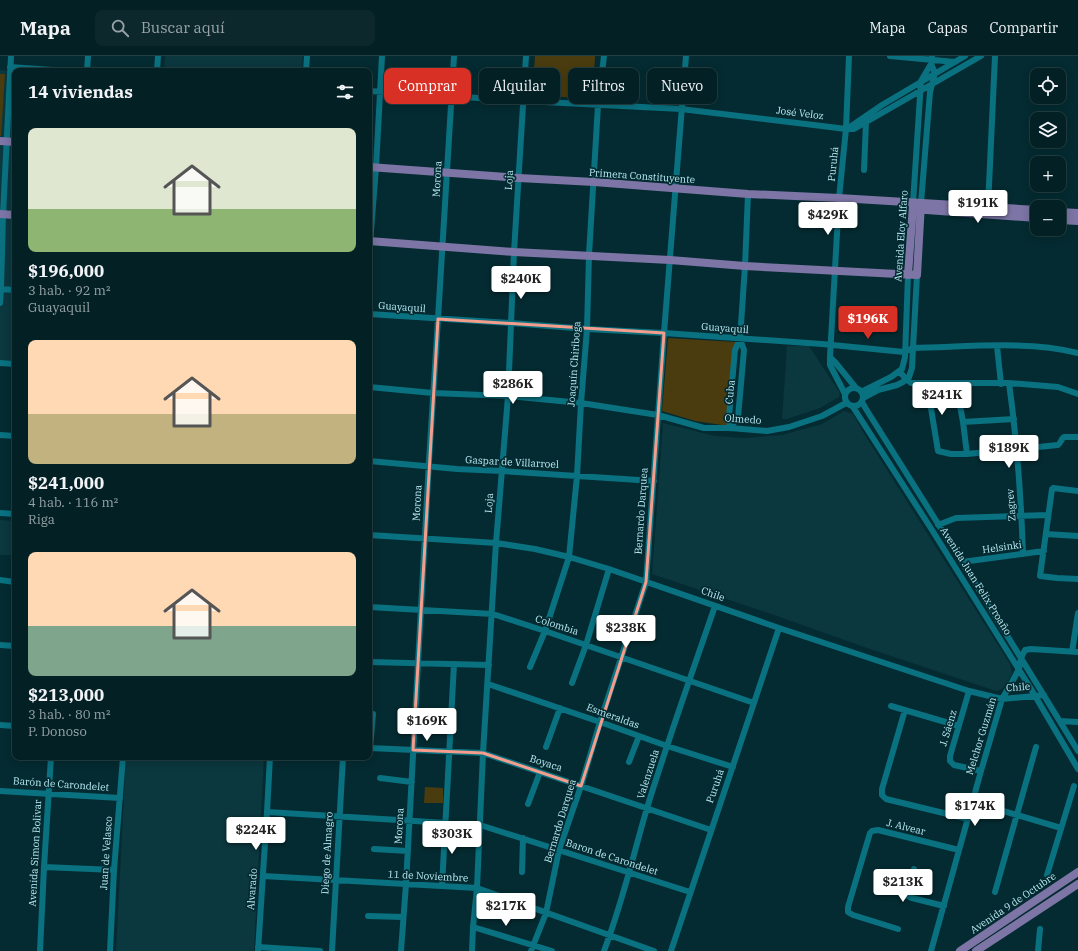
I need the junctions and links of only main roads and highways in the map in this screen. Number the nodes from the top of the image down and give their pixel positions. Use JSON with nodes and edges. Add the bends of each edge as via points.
{"nodes":[{"id":1,"x":372,"y":167,"type":"edge"},
{"id":2,"x":917,"y":206,"type":"junction"},
{"id":3,"x":1030,"y":210,"type":"edge"},
{"id":4,"x":1066,"y":212,"type":"edge"},
{"id":5,"x":1078,"y":213,"type":"edge"},
{"id":6,"x":1,"y":214,"type":"edge"},
{"id":7,"x":12,"y":215,"type":"edge"},
{"id":8,"x":1030,"y":217,"type":"edge"},
{"id":9,"x":1066,"y":220,"type":"edge"},
{"id":10,"x":1078,"y":221,"type":"edge"},
{"id":11,"x":372,"y":241,"type":"edge"},
{"id":12,"x":908,"y":275,"type":"junction"},
{"id":13,"x":1078,"y":872,"type":"edge"},
{"id":14,"x":1078,"y":884,"type":"edge"},
{"id":15,"x":988,"y":947,"type":"edge"},
{"id":16,"x":960,"y":951,"type":"edge"},
{"id":17,"x":976,"y":951,"type":"edge"}],
"edges":[{"from":1,"to":2,"type":"main road","name":"Primera Constituyente","via":[[748,194],[839,198]]},
{"from":2,"to":3,"type":"main road"},
{"from":2,"to":8,"type":"main road"},
{"from":2,"to":12,"type":"main road","name":"Avenida Eloy Alfaro"},
{"from":2,"to":12,"type":"main road","name":"Avenida Eloy Alfaro","via":[[917,275]]},
{"from":4,"to":5,"type":"main road"},
{"from":6,"to":7,"type":"main road"},
{"from":9,"to":10,"type":"main road"},
{"from":11,"to":12,"type":"main road"},
{"from":13,"to":16,"type":"main road","name":"Avenida 9 de Octubre"},
{"from":14,"to":15,"type":"main road","name":"Avenida 9 de Octubre"},
{"from":15,"to":17,"type":"main road","name":"Avenida 9 de Octubre"}]}
